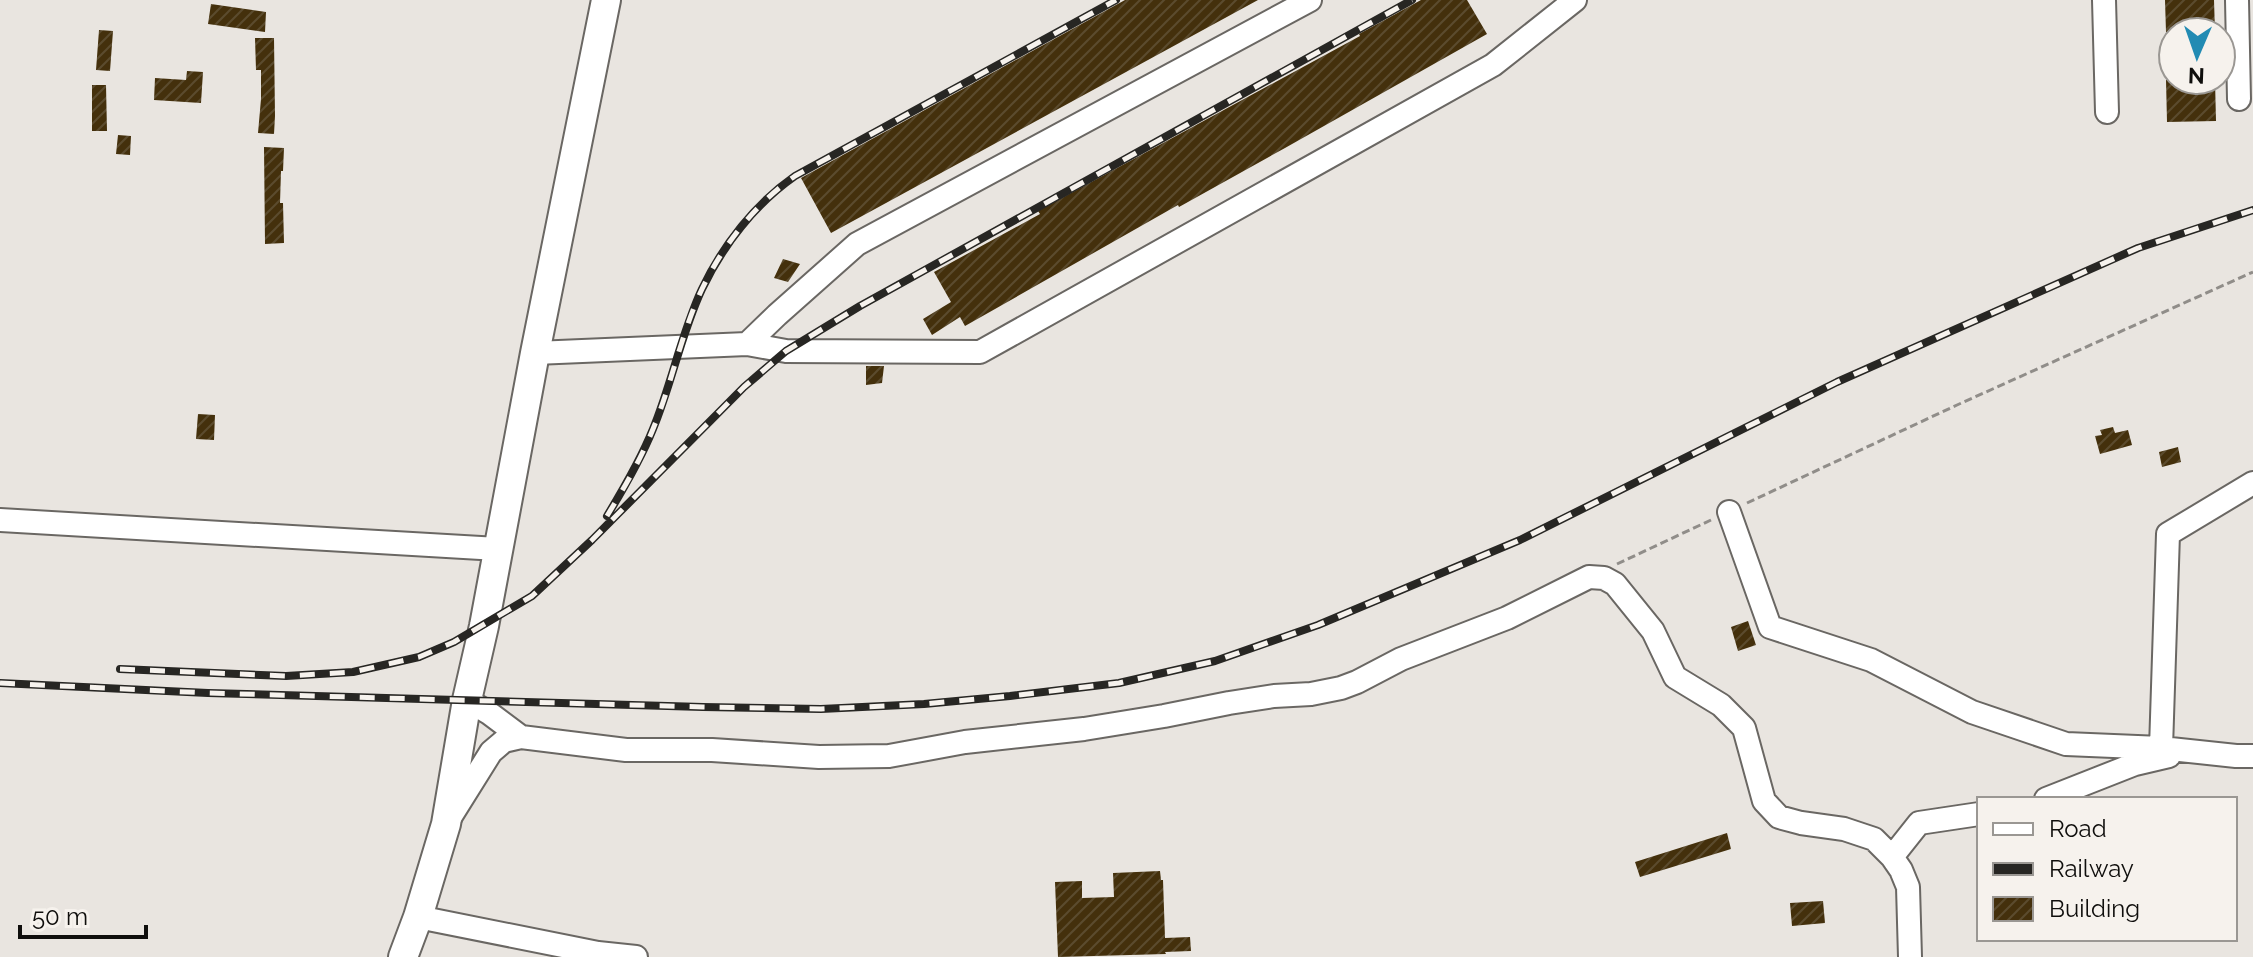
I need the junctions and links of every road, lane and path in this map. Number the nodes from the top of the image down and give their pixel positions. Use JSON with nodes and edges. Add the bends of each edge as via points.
{"nodes":[{"id":1,"x":606,"y":0,"type":"edge"},
{"id":2,"x":1310,"y":0,"type":"edge"},
{"id":3,"x":1575,"y":0,"type":"edge"},
{"id":4,"x":2104,"y":0,"type":"edge"},
{"id":5,"x":2237,"y":0,"type":"edge"},
{"id":6,"x":2239,"y":99,"type":"dead end"},
{"id":7,"x":2107,"y":112,"type":"dead end"},
{"id":8,"x":2253,"y":272,"type":"edge"},
{"id":9,"x":747,"y":344,"type":"junction"},
{"id":10,"x":535,"y":353,"type":"junction"},
{"id":11,"x":2253,"y":483,"type":"edge"},
{"id":12,"x":1729,"y":512,"type":"junction"},
{"id":13,"x":0,"y":520,"type":"edge"},
{"id":14,"x":498,"y":549,"type":"junction"},
{"id":15,"x":1589,"y":577,"type":"junction"},
{"id":16,"x":467,"y":700,"type":"junction"},
{"id":17,"x":521,"y":737,"type":"junction"},
{"id":18,"x":2161,"y":748,"type":"junction"},
{"id":19,"x":2194,"y":751,"type":"junction"},
{"id":20,"x":2253,"y":756,"type":"edge"},
{"id":21,"x":2051,"y":797,"type":"edge"},
{"id":22,"x":1977,"y":814,"type":"edge"},
{"id":23,"x":446,"y":824,"type":"junction"},
{"id":24,"x":1892,"y":857,"type":"junction"},
{"id":25,"x":418,"y":917,"type":"junction"},
{"id":26,"x":403,"y":957,"type":"edge"},
{"id":27,"x":636,"y":957,"type":"edge"},
{"id":28,"x":1910,"y":957,"type":"edge"}],
"edges":[{"from":1,"to":10,"type":"main road"},
{"from":2,"to":9,"type":"street","via":[[857,244]]},
{"from":3,"to":9,"type":"street","via":[[1493,65],[980,352],[786,351]]},
{"from":4,"to":7,"type":"street"},
{"from":5,"to":6,"type":"street"},
{"from":8,"to":12,"type":"path"},
{"from":9,"to":10,"type":"street"},
{"from":10,"to":14,"type":"main road"},
{"from":11,"to":18,"type":"street","via":[[2168,534]]},
{"from":12,"to":15,"type":"path"},
{"from":12,"to":18,"type":"street","via":[[1770,627],[1871,660],[1972,712],[2066,744]]},
{"from":13,"to":14,"type":"street"},
{"from":14,"to":16,"type":"main road"},
{"from":15,"to":17,"type":"street","via":[[1341,688],[1084,729],[889,756],[833,757],[626,750]]},
{"from":15,"to":24,"type":"street","via":[[1615,584],[1653,631],[1675,677],[1721,705],[1744,728],[1764,801],[1779,817],[1874,839]]},
{"from":16,"to":17,"type":"street"},
{"from":16,"to":23,"type":"main road"},
{"from":17,"to":23,"type":"street","via":[[504,741],[491,752]]},
{"from":18,"to":19,"type":"street"},
{"from":19,"to":20,"type":"street"},
{"from":19,"to":21,"type":"street","via":[[2135,764]]},
{"from":22,"to":24,"type":"street","via":[[1919,823]]},
{"from":23,"to":25,"type":"main road"},
{"from":24,"to":28,"type":"street","via":[[1908,887]]},
{"from":25,"to":26,"type":"main road"},
{"from":25,"to":27,"type":"street"}]}
